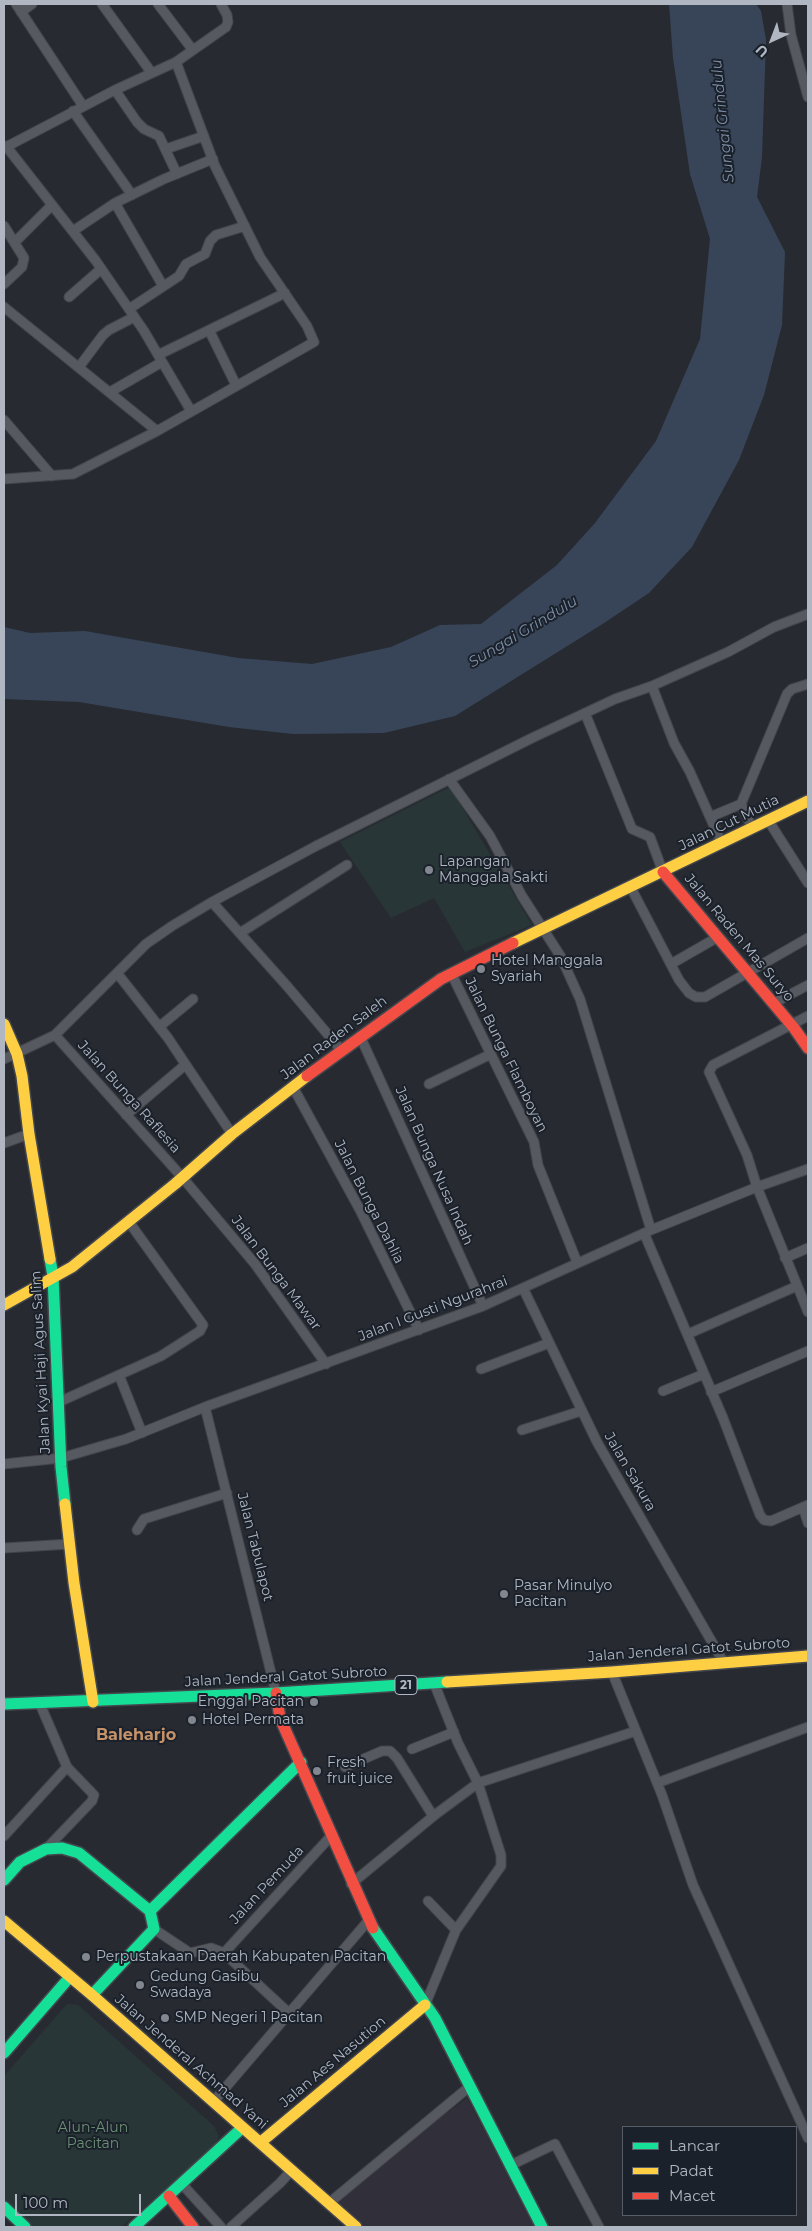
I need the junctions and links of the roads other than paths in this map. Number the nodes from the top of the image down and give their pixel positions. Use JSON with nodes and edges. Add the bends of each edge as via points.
{"nodes":[{"id":1,"x":16,"y":4,"type":"edge"},
{"id":2,"x":32,"y":4,"type":"edge"},
{"id":3,"x":102,"y":4,"type":"edge"},
{"id":4,"x":158,"y":4,"type":"edge"},
{"id":5,"x":220,"y":4,"type":"edge"},
{"id":6,"x":786,"y":4,"type":"edge"},
{"id":7,"x":22,"y":12,"type":"junction"},
{"id":8,"x":192,"y":49,"type":"junction"},
{"id":9,"x":176,"y":62,"type":"junction"},
{"id":10,"x":804,"y":63,"type":"edge"},
{"id":11,"x":151,"y":72,"type":"junction"},
{"id":12,"x":115,"y":90,"type":"junction"},
{"id":13,"x":808,"y":97,"type":"edge"},
{"id":14,"x":83,"y":106,"type":"junction"},
{"id":15,"x":73,"y":111,"type":"junction"},
{"id":16,"x":204,"y":136,"type":"junction"},
{"id":17,"x":5,"y":147,"type":"edge"},
{"id":18,"x":166,"y":149,"type":"junction"},
{"id":19,"x":213,"y":160,"type":"junction"},
{"id":20,"x":177,"y":174,"type":"junction"},
{"id":21,"x":132,"y":195,"type":"junction"},
{"id":22,"x":116,"y":203,"type":"junction"},
{"id":23,"x":52,"y":205,"type":"junction"},
{"id":24,"x":4,"y":226,"type":"edge"},
{"id":25,"x":245,"y":226,"type":"junction"},
{"id":26,"x":72,"y":232,"type":"junction"},
{"id":27,"x":15,"y":242,"type":"junction"},
{"id":28,"x":102,"y":269,"type":"junction"},
{"id":29,"x":4,"y":284,"type":"edge"},
{"id":30,"x":163,"y":286,"type":"junction"},
{"id":31,"x":285,"y":294,"type":"junction"},
{"id":32,"x":69,"y":297,"type":"dead end"},
{"id":33,"x":4,"y":307,"type":"edge"},
{"id":34,"x":129,"y":309,"type":"junction"},
{"id":35,"x":134,"y":318,"type":"junction"},
{"id":36,"x":209,"y":330,"type":"junction"},
{"id":37,"x":160,"y":359,"type":"junction"},
{"id":38,"x":79,"y":366,"type":"junction"},
{"id":39,"x":236,"y":385,"type":"junction"},
{"id":40,"x":110,"y":392,"type":"junction"},
{"id":41,"x":191,"y":411,"type":"junction"},
{"id":42,"x":4,"y":420,"type":"edge"},
{"id":43,"x":157,"y":431,"type":"junction"},
{"id":44,"x":52,"y":476,"type":"junction"},
{"id":45,"x":4,"y":479,"type":"edge"},
{"id":46,"x":808,"y":614,"type":"edge"},
{"id":47,"x":808,"y":684,"type":"edge"},
{"id":48,"x":652,"y":686,"type":"junction"},
{"id":49,"x":585,"y":713,"type":"junction"},
{"id":50,"x":449,"y":779,"type":"junction"},
{"id":51,"x":808,"y":801,"type":"edge"},
{"id":52,"x":741,"y":804,"type":"junction"},
{"id":53,"x":710,"y":818,"type":"junction"},
{"id":54,"x":768,"y":820,"type":"junction"},
{"id":55,"x":752,"y":828,"type":"junction"},
{"id":56,"x":722,"y":844,"type":"junction"},
{"id":57,"x":347,"y":865,"type":"dead end"},
{"id":58,"x":663,"y":872,"type":"junction"},
{"id":59,"x":808,"y":883,"type":"edge"},
{"id":60,"x":630,"y":886,"type":"junction"},
{"id":61,"x":212,"y":902,"type":"junction"},
{"id":62,"x":542,"y":928,"type":"junction"},
{"id":63,"x":240,"y":933,"type":"junction"},
{"id":64,"x":718,"y":937,"type":"junction"},
{"id":65,"x":808,"y":938,"type":"edge"},
{"id":66,"x":671,"y":964,"type":"junction"},
{"id":67,"x":747,"y":972,"type":"junction"},
{"id":68,"x":117,"y":973,"type":"junction"},
{"id":69,"x":451,"y":973,"type":"junction"},
{"id":70,"x":808,"y":985,"type":"edge"},
{"id":71,"x":193,"y":999,"type":"dead end"},
{"id":72,"x":774,"y":1003,"type":"junction"},
{"id":73,"x":808,"y":1016,"type":"edge"},
{"id":74,"x":4,"y":1024,"type":"edge"},
{"id":75,"x":792,"y":1025,"type":"junction"},
{"id":76,"x":159,"y":1027,"type":"junction"},
{"id":77,"x":55,"y":1035,"type":"junction"},
{"id":78,"x":360,"y":1036,"type":"junction"},
{"id":79,"x":808,"y":1048,"type":"edge"},
{"id":80,"x":341,"y":1050,"type":"junction"},
{"id":81,"x":17,"y":1054,"type":"junction"},
{"id":82,"x":491,"y":1054,"type":"junction"},
{"id":83,"x":4,"y":1059,"type":"edge"},
{"id":84,"x":185,"y":1064,"type":"junction"},
{"id":85,"x":429,"y":1084,"type":"dead end"},
{"id":86,"x":293,"y":1087,"type":"junction"},
{"id":87,"x":126,"y":1114,"type":"junction"},
{"id":88,"x":29,"y":1134,"type":"junction"},
{"id":89,"x":232,"y":1134,"type":"junction"},
{"id":90,"x":4,"y":1143,"type":"edge"},
{"id":91,"x":807,"y":1173,"type":"edge"},
{"id":92,"x":182,"y":1177,"type":"junction"},
{"id":93,"x":757,"y":1187,"type":"junction"},
{"id":94,"x":129,"y":1222,"type":"junction"},
{"id":95,"x":647,"y":1231,"type":"junction"},
{"id":96,"x":808,"y":1248,"type":"edge"},
{"id":97,"x":785,"y":1258,"type":"junction"},
{"id":98,"x":577,"y":1262,"type":"junction"},
{"id":99,"x":54,"y":1276,"type":"junction"},
{"id":100,"x":797,"y":1286,"type":"junction"},
{"id":101,"x":523,"y":1288,"type":"junction"},
{"id":102,"x":4,"y":1305,"type":"edge"},
{"id":103,"x":483,"y":1306,"type":"junction"},
{"id":104,"x":808,"y":1312,"type":"edge"},
{"id":105,"x":419,"y":1330,"type":"junction"},
{"id":106,"x":688,"y":1334,"type":"junction"},
{"id":107,"x":549,"y":1343,"type":"junction"},
{"id":108,"x":808,"y":1351,"type":"edge"},
{"id":109,"x":326,"y":1364,"type":"junction"},
{"id":110,"x":481,"y":1369,"type":"dead end"},
{"id":111,"x":704,"y":1374,"type":"junction"},
{"id":112,"x":119,"y":1375,"type":"junction"},
{"id":113,"x":663,"y":1391,"type":"dead end"},
{"id":114,"x":712,"y":1392,"type":"junction"},
{"id":115,"x":59,"y":1402,"type":"junction"},
{"id":116,"x":205,"y":1407,"type":"junction"},
{"id":117,"x":581,"y":1411,"type":"junction"},
{"id":118,"x":522,"y":1430,"type":"dead end"},
{"id":119,"x":142,"y":1433,"type":"junction"},
{"id":120,"x":61,"y":1458,"type":"junction"},
{"id":121,"x":4,"y":1464,"type":"edge"},
{"id":122,"x":227,"y":1493,"type":"junction"},
{"id":123,"x":805,"y":1506,"type":"edge"},
{"id":124,"x":808,"y":1523,"type":"edge"},
{"id":125,"x":137,"y":1530,"type":"dead end"},
{"id":126,"x":70,"y":1544,"type":"junction"},
{"id":127,"x":4,"y":1548,"type":"edge"},
{"id":128,"x":808,"y":1656,"type":"edge"},
{"id":129,"x":724,"y":1663,"type":"junction"},
{"id":130,"x":612,"y":1672,"type":"junction"},
{"id":131,"x":434,"y":1683,"type":"junction"},
{"id":132,"x":276,"y":1693,"type":"junction"},
{"id":133,"x":93,"y":1702,"type":"junction"},
{"id":134,"x":4,"y":1704,"type":"edge"},
{"id":135,"x":40,"y":1704,"type":"junction"},
{"id":136,"x":808,"y":1727,"type":"edge"},
{"id":137,"x":636,"y":1731,"type":"junction"},
{"id":138,"x":454,"y":1732,"type":"junction"},
{"id":139,"x":412,"y":1749,"type":"dead end"},
{"id":140,"x":301,"y":1762,"type":"junction"},
{"id":141,"x":67,"y":1767,"type":"junction"},
{"id":142,"x":345,"y":1767,"type":"dead end"},
{"id":143,"x":478,"y":1783,"type":"junction"},
{"id":144,"x":657,"y":1783,"type":"junction"},
{"id":145,"x":434,"y":1816,"type":"junction"},
{"id":146,"x":4,"y":1836,"type":"edge"},
{"id":147,"x":331,"y":1836,"type":"junction"},
{"id":148,"x":46,"y":1849,"type":"junction"},
{"id":149,"x":4,"y":1880,"type":"edge"},
{"id":150,"x":352,"y":1884,"type":"junction"},
{"id":151,"x":428,"y":1900,"type":"dead end"},
{"id":152,"x":150,"y":1911,"type":"junction"},
{"id":153,"x":368,"y":1921,"type":"junction"},
{"id":154,"x":4,"y":1922,"type":"edge"},
{"id":155,"x":154,"y":1929,"type":"junction"},
{"id":156,"x":456,"y":1930,"type":"junction"},
{"id":157,"x":224,"y":1953,"type":"junction"},
{"id":158,"x":69,"y":1978,"type":"junction"},
{"id":159,"x":92,"y":1995,"type":"junction"},
{"id":160,"x":425,"y":2005,"type":"junction"},
{"id":161,"x":290,"y":2014,"type":"junction"},
{"id":162,"x":4,"y":2053,"type":"edge"},
{"id":163,"x":469,"y":2087,"type":"junction"},
{"id":164,"x":214,"y":2102,"type":"junction"},
{"id":165,"x":242,"y":2128,"type":"junction"},
{"id":166,"x":808,"y":2136,"type":"edge"},
{"id":167,"x":261,"y":2142,"type":"junction"},
{"id":168,"x":511,"y":2165,"type":"junction"},
{"id":169,"x":291,"y":2171,"type":"junction"},
{"id":170,"x":182,"y":2184,"type":"junction"},
{"id":171,"x":169,"y":2196,"type":"junction"},
{"id":172,"x":329,"y":2203,"type":"junction"},
{"id":173,"x":4,"y":2207,"type":"edge"},
{"id":174,"x":25,"y":2227,"type":"edge"},
{"id":175,"x":134,"y":2227,"type":"edge"},
{"id":176,"x":193,"y":2227,"type":"edge"},
{"id":177,"x":221,"y":2227,"type":"edge"},
{"id":178,"x":231,"y":2227,"type":"edge"},
{"id":179,"x":356,"y":2227,"type":"edge"},
{"id":180,"x":542,"y":2227,"type":"edge"},
{"id":181,"x":599,"y":2227,"type":"edge"}],
"edges":[{"from":1,"to":7,"type":"street"},
{"from":2,"to":7,"type":"street"},
{"from":3,"to":11,"type":"street"},
{"from":4,"to":8,"type":"street"},
{"from":5,"to":8,"type":"street","via":[[227,15],[226,27]]},
{"from":6,"to":10,"type":"street","via":[[791,35]]},
{"from":7,"to":14,"type":"street"},
{"from":8,"to":9,"type":"street"},
{"from":9,"to":11,"type":"street"},
{"from":9,"to":16,"type":"street"},
{"from":10,"to":13,"type":"street"},
{"from":11,"to":12,"type":"street"},
{"from":12,"to":14,"type":"street"},
{"from":12,"to":18,"type":"street","via":[[137,122],[159,136]]},
{"from":14,"to":15,"type":"street"},
{"from":15,"to":17,"type":"street"},
{"from":15,"to":21,"type":"street"},
{"from":16,"to":18,"type":"street"},
{"from":16,"to":19,"type":"street"},
{"from":17,"to":23,"type":"street"},
{"from":18,"to":20,"type":"street"},
{"from":19,"to":20,"type":"street"},
{"from":19,"to":25,"type":"street"},
{"from":20,"to":21,"type":"street"},
{"from":21,"to":22,"type":"street"},
{"from":22,"to":26,"type":"street"},
{"from":22,"to":30,"type":"street"},
{"from":23,"to":26,"type":"street"},
{"from":23,"to":27,"type":"street"},
{"from":24,"to":27,"type":"street"},
{"from":25,"to":30,"type":"street","via":[[216,235],[205,254],[186,264],[179,276]]},
{"from":25,"to":31,"type":"street","via":[[260,257]]},
{"from":26,"to":28,"type":"street"},
{"from":27,"to":29,"type":"street","via":[[23,253],[24,262]]},
{"from":28,"to":32,"type":"street"},
{"from":28,"to":34,"type":"street"},
{"from":30,"to":34,"type":"street"},
{"from":31,"to":36,"type":"street"},
{"from":31,"to":39,"type":"street","via":[[314,342]]},
{"from":33,"to":38,"type":"street"},
{"from":34,"to":35,"type":"street"},
{"from":35,"to":37,"type":"street"},
{"from":35,"to":38,"type":"street","via":[[103,335]]},
{"from":36,"to":37,"type":"street"},
{"from":36,"to":39,"type":"street"},
{"from":37,"to":40,"type":"street"},
{"from":37,"to":41,"type":"street"},
{"from":38,"to":40,"type":"street"},
{"from":39,"to":41,"type":"street"},
{"from":40,"to":43,"type":"street"},
{"from":41,"to":43,"type":"street"},
{"from":42,"to":44,"type":"street"},
{"from":43,"to":44,"type":"street","via":[[73,474]]},
{"from":44,"to":45,"type":"street"},
{"from":46,"to":48,"type":"street"},
{"from":47,"to":52,"type":"street","via":[[787,694]]},
{"from":48,"to":49,"type":"street"},
{"from":48,"to":53,"type":"street","via":[[674,743]]},
{"from":49,"to":50,"type":"street"},
{"from":49,"to":58,"type":"street","via":[[632,829],[650,836]]},
{"from":50,"to":61,"type":"street"},
{"from":50,"to":62,"type":"street","via":[[490,836]]},
{"from":51,"to":54,"type":"main road","name":"Jalan Cut Mutia"},
{"from":52,"to":53,"type":"street"},
{"from":52,"to":55,"type":"street"},
{"from":53,"to":56,"type":"street"},
{"from":54,"to":55,"type":"main road","name":"Jalan Cut Mutia"},
{"from":54,"to":59,"type":"street"},
{"from":55,"to":56,"type":"main road","name":"Jalan Cut Mutia"},
{"from":56,"to":58,"type":"main road","name":"Jalan Cut Mutia"},
{"from":57,"to":63,"type":"street"},
{"from":58,"to":60,"type":"main road","name":"Jalan Raden Saleh"},
{"from":58,"to":64,"type":"main road","name":"Jalan Raden Mas Suryo"},
{"from":60,"to":62,"type":"main road","name":"Jalan Raden Saleh"},
{"from":60,"to":66,"type":"street"},
{"from":61,"to":63,"type":"street"},
{"from":61,"to":68,"type":"street","via":[[146,944]]},
{"from":62,"to":69,"type":"main road","name":"Jalan Raden Saleh"},
{"from":62,"to":95,"type":"street","via":[[561,957],[580,999]]},
{"from":63,"to":80,"type":"street"},
{"from":64,"to":66,"type":"street"},
{"from":64,"to":67,"type":"main road","name":"Jalan Raden Mas Suryo"},
{"from":65,"to":67,"type":"street"},
{"from":66,"to":67,"type":"street","via":[[689,993],[696,997],[705,997]]},
{"from":67,"to":72,"type":"main road","name":"Jalan Raden Mas Suryo"},
{"from":68,"to":76,"type":"street"},
{"from":68,"to":77,"type":"street"},
{"from":69,"to":78,"type":"main road","name":"Jalan Raden Saleh"},
{"from":69,"to":82,"type":"street","name":"Jalan Bunga Flamboyan"},
{"from":70,"to":72,"type":"street"},
{"from":71,"to":76,"type":"street"},
{"from":72,"to":75,"type":"main road","name":"Jalan Raden Mas Suryo"},
{"from":73,"to":75,"type":"street"},
{"from":74,"to":81,"type":"main road","name":"Jalan Kyai Haji Agus Salim"},
{"from":75,"to":79,"type":"main road","name":"Jalan Raden Mas Suryo"},
{"from":75,"to":93,"type":"street","via":[[713,1065],[709,1072],[747,1155]]},
{"from":76,"to":84,"type":"street"},
{"from":77,"to":81,"type":"street"},
{"from":77,"to":87,"type":"street","name":"Jalan Bunga Raflesia"},
{"from":78,"to":80,"type":"main road","name":"Jalan Raden Saleh"},
{"from":78,"to":103,"type":"street","name":"Jalan Bunga Nusa Indah"},
{"from":80,"to":86,"type":"main road","name":"Jalan Raden Saleh"},
{"from":81,"to":83,"type":"street"},
{"from":81,"to":88,"type":"main road","name":"Jalan Kyai Haji Agus Salim"},
{"from":82,"to":85,"type":"street"},
{"from":82,"to":98,"type":"street","name":"Jalan Bunga Flamboyan","via":[[534,1142],[538,1165]]},
{"from":84,"to":87,"type":"street"},
{"from":84,"to":89,"type":"street"},
{"from":86,"to":89,"type":"main road","name":"Jalan Raden Saleh"},
{"from":86,"to":105,"type":"street","name":"Jalan Bunga Dahlia","via":[[360,1210]]},
{"from":87,"to":92,"type":"street","name":"Jalan Bunga Raflesia"},
{"from":88,"to":90,"type":"street"},
{"from":88,"to":99,"type":"main road","name":"Jalan Kyai Haji Agus Salim"},
{"from":89,"to":92,"type":"main road","name":"Jalan Raden Saleh"},
{"from":91,"to":93,"type":"street","name":"Jalan I Gusti Ngurahrai"},
{"from":92,"to":94,"type":"main road","name":"Jalan Raden Saleh"},
{"from":92,"to":109,"type":"street","name":"Jalan Bunga Mawar","via":[[255,1264]]},
{"from":93,"to":95,"type":"street","name":"Jalan I Gusti Ngurahrai"},
{"from":93,"to":97,"type":"street"},
{"from":94,"to":99,"type":"main road","name":"Jalan Raden Saleh","via":[[72,1267]]},
{"from":94,"to":112,"type":"street","via":[[203,1325],[200,1331],[161,1356]]},
{"from":95,"to":98,"type":"street","name":"Jalan I Gusti Ngurahrai"},
{"from":95,"to":106,"type":"street"},
{"from":96,"to":97,"type":"street"},
{"from":97,"to":100,"type":"street"},
{"from":98,"to":101,"type":"street","name":"Jalan I Gusti Ngurahrai"},
{"from":99,"to":102,"type":"main road","name":"Jalan Raden Saleh"},
{"from":99,"to":115,"type":"main road","name":"Jalan Kyai Haji Agus Salim"},
{"from":100,"to":104,"type":"street"},
{"from":100,"to":106,"type":"street"},
{"from":101,"to":103,"type":"street","name":"Jalan I Gusti Ngurahrai"},
{"from":101,"to":107,"type":"street","name":"Jalan Sakura"},
{"from":103,"to":105,"type":"street","name":"Jalan I Gusti Ngurahrai"},
{"from":105,"to":109,"type":"street","name":"Jalan I Gusti Ngurahrai"},
{"from":106,"to":111,"type":"street"},
{"from":107,"to":110,"type":"street"},
{"from":107,"to":117,"type":"street","name":"Jalan Sakura"},
{"from":108,"to":114,"type":"street"},
{"from":109,"to":116,"type":"street","name":"Jalan I Gusti Ngurahrai"},
{"from":111,"to":113,"type":"street"},
{"from":111,"to":114,"type":"street"},
{"from":112,"to":115,"type":"street"},
{"from":112,"to":119,"type":"street"},
{"from":114,"to":123,"type":"street","via":[[764,1520],[772,1520]]},
{"from":115,"to":120,"type":"main road","name":"Jalan Kyai Haji Agus Salim"},
{"from":116,"to":119,"type":"street","name":"Jalan I Gusti Ngurahrai"},
{"from":116,"to":122,"type":"street","name":"Jalan Tabulapot"},
{"from":117,"to":118,"type":"street"},
{"from":117,"to":129,"type":"street","name":"Jalan Sakura"},
{"from":119,"to":120,"type":"street","name":"Jalan I Gusti Ngurahrai"},
{"from":120,"to":121,"type":"street","name":"Jalan I Gusti Ngurahrai"},
{"from":120,"to":126,"type":"main road","name":"Jalan Kyai Haji Agus Salim"},
{"from":122,"to":125,"type":"street","via":[[144,1519]]},
{"from":122,"to":132,"type":"street","name":"Jalan Tabulapot"},
{"from":123,"to":124,"type":"street"},
{"from":126,"to":127,"type":"street"},
{"from":126,"to":133,"type":"main road","name":"Jalan Kyai Haji Agus Salim"},
{"from":128,"to":129,"type":"main road","name":"Jalan Jenderal Gatot Subroto","number":"21"},
{"from":129,"to":130,"type":"main road","name":"Jalan Jenderal Gatot Subroto","number":"21"},
{"from":130,"to":131,"type":"main road","name":"Jalan Jenderal Gatot Subroto","number":"21"},
{"from":130,"to":137,"type":"street"},
{"from":131,"to":132,"type":"main road","name":"Jalan Jenderal Gatot Subroto","number":"21"},
{"from":131,"to":138,"type":"street"},
{"from":132,"to":133,"type":"main road","name":"Jalan Jenderal Gatot Subroto","number":"21"},
{"from":132,"to":140,"type":"main road","via":[[280,1718]]},
{"from":133,"to":135,"type":"main road","name":"Jalan Jenderal Gatot Subroto","number":"21"},
{"from":134,"to":135,"type":"main road","name":"Jalan Jenderal Gatot Subroto","number":"21"},
{"from":135,"to":141,"type":"street"},
{"from":136,"to":144,"type":"street"},
{"from":137,"to":143,"type":"street"},
{"from":137,"to":144,"type":"street"},
{"from":138,"to":139,"type":"street"},
{"from":138,"to":143,"type":"street"},
{"from":140,"to":147,"type":"main road"},
{"from":140,"to":152,"type":"main road"},
{"from":141,"to":146,"type":"street"},
{"from":141,"to":148,"type":"street","via":[[94,1795]]},
{"from":142,"to":145,"type":"street","via":[[382,1751],[390,1751]]},
{"from":143,"to":145,"type":"street"},
{"from":143,"to":156,"type":"street","via":[[501,1855],[501,1866]]},
{"from":144,"to":166,"type":"street","via":[[693,1886]]},
{"from":145,"to":150,"type":"street"},
{"from":147,"to":150,"type":"main road"},
{"from":147,"to":157,"type":"street","name":"Jalan Pemuda"},
{"from":148,"to":149,"type":"main road","via":[[20,1862]]},
{"from":148,"to":152,"type":"main road","via":[[62,1848],[79,1853]]},
{"from":150,"to":153,"type":"main road"},
{"from":151,"to":156,"type":"street"},
{"from":152,"to":155,"type":"main road"},
{"from":153,"to":160,"type":"main road"},
{"from":153,"to":161,"type":"street"},
{"from":154,"to":158,"type":"main road","name":"Jalan Jenderal Achmad Yani"},
{"from":155,"to":157,"type":"street","via":[[190,1953],[211,1948]]},
{"from":155,"to":159,"type":"main road"},
{"from":156,"to":160,"type":"street"},
{"from":157,"to":161,"type":"street"},
{"from":158,"to":159,"type":"main road","name":"Jalan Jenderal Achmad Yani"},
{"from":158,"to":162,"type":"main road"},
{"from":159,"to":164,"type":"main road","name":"Jalan Jenderal Achmad Yani"},
{"from":160,"to":163,"type":"main road","via":[[435,2018]]},
{"from":160,"to":167,"type":"main road","name":"Jalan Aes Nasution"},
{"from":161,"to":164,"type":"street"},
{"from":163,"to":168,"type":"main road"},
{"from":163,"to":172,"type":"street"},
{"from":164,"to":165,"type":"main road","name":"Jalan Jenderal Achmad Yani"},
{"from":165,"to":167,"type":"main road","name":"Jalan Jenderal Achmad Yani"},
{"from":165,"to":170,"type":"main road"},
{"from":167,"to":169,"type":"main road","name":"Jalan Jenderal Achmad Yani"},
{"from":168,"to":180,"type":"main road"},
{"from":168,"to":181,"type":"street","via":[[555,2144]]},
{"from":169,"to":172,"type":"main road","name":"Jalan Jenderal Achmad Yani"},
{"from":169,"to":178,"type":"street"},
{"from":170,"to":171,"type":"main road"},
{"from":170,"to":177,"type":"street"},
{"from":171,"to":175,"type":"main road"},
{"from":171,"to":176,"type":"main road"},
{"from":172,"to":179,"type":"main road","name":"Jalan Jenderal Achmad Yani"},
{"from":173,"to":174,"type":"main road"}]}
